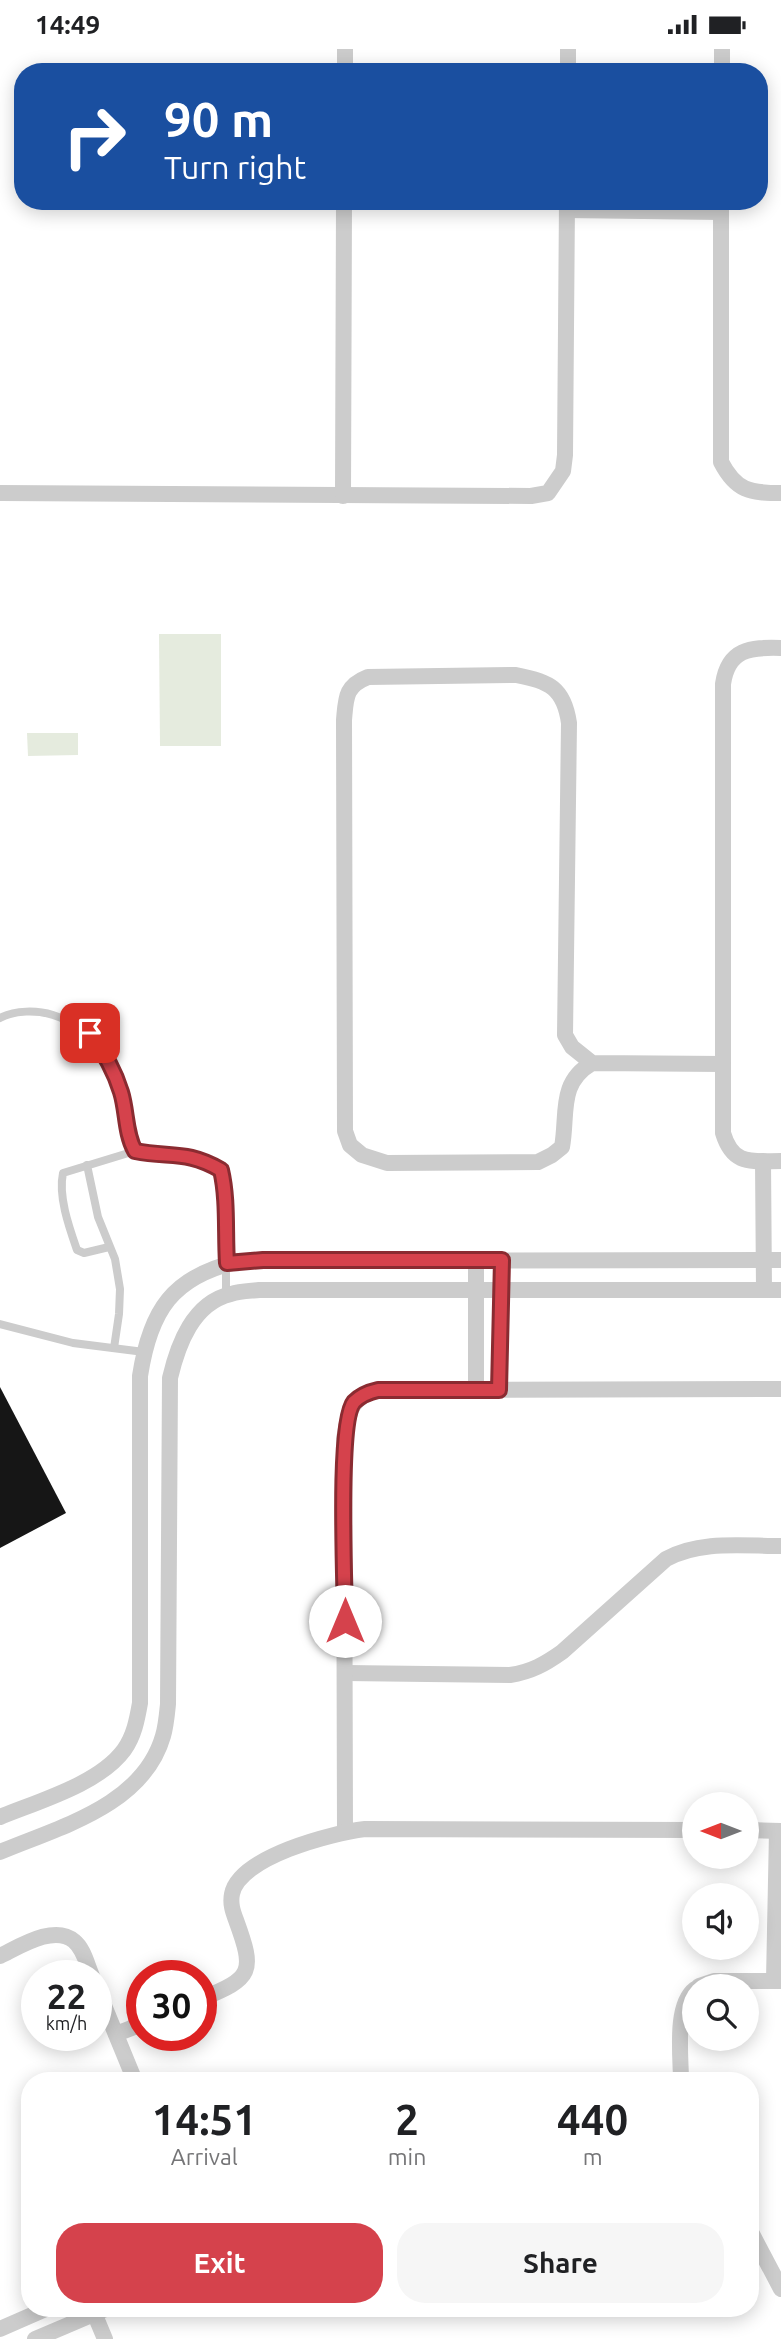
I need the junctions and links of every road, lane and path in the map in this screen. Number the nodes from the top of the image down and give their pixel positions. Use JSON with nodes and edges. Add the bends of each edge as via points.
{"nodes":[{"id":1,"x":344,"y":210,"type":"edge"},
{"id":2,"x":567,"y":210,"type":"edge"},
{"id":3,"x":720,"y":210,"type":"edge"},
{"id":4,"x":0,"y":493,"type":"edge"},
{"id":5,"x":781,"y":493,"type":"edge"},
{"id":6,"x":343,"y":496,"type":"junction"},
{"id":7,"x":781,"y":648,"type":"edge"},
{"id":8,"x":0,"y":1019,"type":"edge"},
{"id":9,"x":592,"y":1063,"type":"junction"},
{"id":10,"x":723,"y":1064,"type":"junction"},
{"id":11,"x":135,"y":1151,"type":"junction"},
{"id":12,"x":763,"y":1161,"type":"junction"},
{"id":13,"x":781,"y":1161,"type":"edge"},
{"id":14,"x":87,"y":1165,"type":"junction"},
{"id":15,"x":109,"y":1247,"type":"junction"},
{"id":16,"x":764,"y":1259,"type":"junction"},
{"id":17,"x":781,"y":1259,"type":"edge"},
{"id":18,"x":476,"y":1260,"type":"junction"},
{"id":19,"x":502,"y":1260,"type":"junction"},
{"id":20,"x":227,"y":1263,"type":"junction"},
{"id":21,"x":476,"y":1290,"type":"junction"},
{"id":22,"x":501,"y":1290,"type":"junction"},
{"id":23,"x":764,"y":1290,"type":"junction"},
{"id":24,"x":781,"y":1290,"type":"edge"},
{"id":25,"x":226,"y":1296,"type":"junction"},
{"id":26,"x":0,"y":1324,"type":"edge"},
{"id":27,"x":114,"y":1348,"type":"junction"},
{"id":28,"x":144,"y":1352,"type":"junction"},
{"id":29,"x":781,"y":1389,"type":"edge"},
{"id":30,"x":476,"y":1390,"type":"junction"},
{"id":31,"x":499,"y":1390,"type":"junction"},
{"id":32,"x":781,"y":1546,"type":"edge"},
{"id":33,"x":140,"y":1629,"type":"junction"},
{"id":34,"x":169,"y":1633,"type":"junction"},
{"id":35,"x":345,"y":1673,"type":"junction"},
{"id":36,"x":0,"y":1817,"type":"edge"},
{"id":37,"x":682,"y":1830,"type":"edge"},
{"id":38,"x":760,"y":1830,"type":"edge"},
{"id":39,"x":779,"y":1831,"type":"edge"},
{"id":40,"x":345,"y":1832,"type":"junction"},
{"id":41,"x":0,"y":1852,"type":"edge"},
{"id":42,"x":0,"y":1955,"type":"edge"},
{"id":43,"x":85,"y":1960,"type":"edge"},
{"id":44,"x":759,"y":1980,"type":"edge"},
{"id":45,"x":778,"y":1980,"type":"edge"},
{"id":46,"x":217,"y":1992,"type":"edge"},
{"id":47,"x":682,"y":2017,"type":"edge"},
{"id":48,"x":112,"y":2024,"type":"edge"},
{"id":49,"x":126,"y":2030,"type":"edge"},
{"id":50,"x":116,"y":2034,"type":"junction"},
{"id":51,"x":131,"y":2072,"type":"edge"},
{"id":52,"x":681,"y":2072,"type":"edge"},
{"id":53,"x":759,"y":2247,"type":"edge"},
{"id":54,"x":781,"y":2289,"type":"edge"},
{"id":55,"x":27,"y":2317,"type":"edge"},
{"id":56,"x":83,"y":2317,"type":"edge"},
{"id":57,"x":100,"y":2317,"type":"edge"},
{"id":58,"x":0,"y":2329,"type":"edge"},
{"id":59,"x":35,"y":2339,"type":"edge"},
{"id":60,"x":105,"y":2339,"type":"edge"}],
"edges":[{"from":1,"to":6,"type":"street"},
{"from":2,"to":6,"type":"street","via":[[565,455],[563,471],[548,493]]},
{"from":3,"to":5,"type":"street","via":[[721,462],[739,486]]},
{"from":4,"to":6,"type":"street"},
{"from":7,"to":10,"type":"street","via":[[757,647],[739,653],[725,670],[723,684]]},
{"from":8,"to":11,"type":"lane","via":[[38,1010],[90,1033],[108,1058],[121,1092]]},
{"from":9,"to":9,"type":"street","via":[[565,1035],[569,723],[559,692],[549,684],[516,675],[368,677],[357,682],[345,701],[344,720],[345,1131],[350,1145],[362,1155],[387,1163],[538,1162],[562,1147],[570,1083]]},
{"from":9,"to":10,"type":"street"},
{"from":10,"to":12,"type":"street","via":[[726,1142],[746,1161]]},
{"from":11,"to":14,"type":"lane"},
{"from":11,"to":20,"type":"lane","via":[[182,1154],[221,1170],[226,1191]]},
{"from":12,"to":13,"type":"street"},
{"from":12,"to":16,"type":"street"},
{"from":14,"to":15,"type":"lane"},
{"from":14,"to":15,"type":"lane","via":[[63,1173],[70,1231],[77,1249],[84,1252]]},
{"from":15,"to":27,"type":"lane","via":[[120,1289]]},
{"from":16,"to":17,"type":"street"},
{"from":16,"to":19,"type":"street"},
{"from":16,"to":23,"type":"street"},
{"from":18,"to":19,"type":"street"},
{"from":18,"to":20,"type":"street"},
{"from":18,"to":21,"type":"street"},
{"from":19,"to":22,"type":"street"},
{"from":20,"to":25,"type":"lane"},
{"from":20,"to":28,"type":"street","via":[[194,1276],[172,1294],[156,1317]]},
{"from":21,"to":22,"type":"street"},
{"from":21,"to":25,"type":"street","via":[[259,1290]]},
{"from":21,"to":30,"type":"street"},
{"from":22,"to":23,"type":"street"},
{"from":22,"to":31,"type":"street"},
{"from":23,"to":24,"type":"street"},
{"from":25,"to":34,"type":"street","via":[[205,1308],[187,1328],[170,1378]]},
{"from":26,"to":27,"type":"lane","via":[[73,1343]]},
{"from":27,"to":28,"type":"lane"},
{"from":28,"to":33,"type":"street","via":[[140,1376]]},
{"from":29,"to":31,"type":"street"},
{"from":30,"to":31,"type":"street"},
{"from":30,"to":35,"type":"street","via":[[378,1390],[353,1403],[344,1439]]},
{"from":32,"to":35,"type":"street","via":[[698,1547],[676,1553],[562,1652],[527,1672]]},
{"from":33,"to":34,"type":"street"},
{"from":33,"to":36,"type":"street","via":[[140,1703],[135,1730],[125,1749],[109,1767],[86,1780]]},
{"from":34,"to":41,"type":"street","via":[[163,1736],[143,1774],[126,1793],[102,1807]]},
{"from":35,"to":40,"type":"street"},
{"from":37,"to":40,"type":"street"},
{"from":38,"to":39,"type":"street"},
{"from":39,"to":45,"type":"street"},
{"from":40,"to":46,"type":"street","via":[[255,1864],[241,1875],[232,1894],[232,1907],[248,1960],[238,1982]]},
{"from":42,"to":43,"type":"street","via":[[64,1935],[74,1940]]},
{"from":44,"to":45,"type":"street"},
{"from":47,"to":52,"type":"street"},
{"from":48,"to":50,"type":"street"},
{"from":49,"to":50,"type":"street"},
{"from":50,"to":51,"type":"street"},
{"from":53,"to":54,"type":"street"},
{"from":55,"to":58,"type":"street"},
{"from":56,"to":59,"type":"street"},
{"from":57,"to":60,"type":"street"}]}
